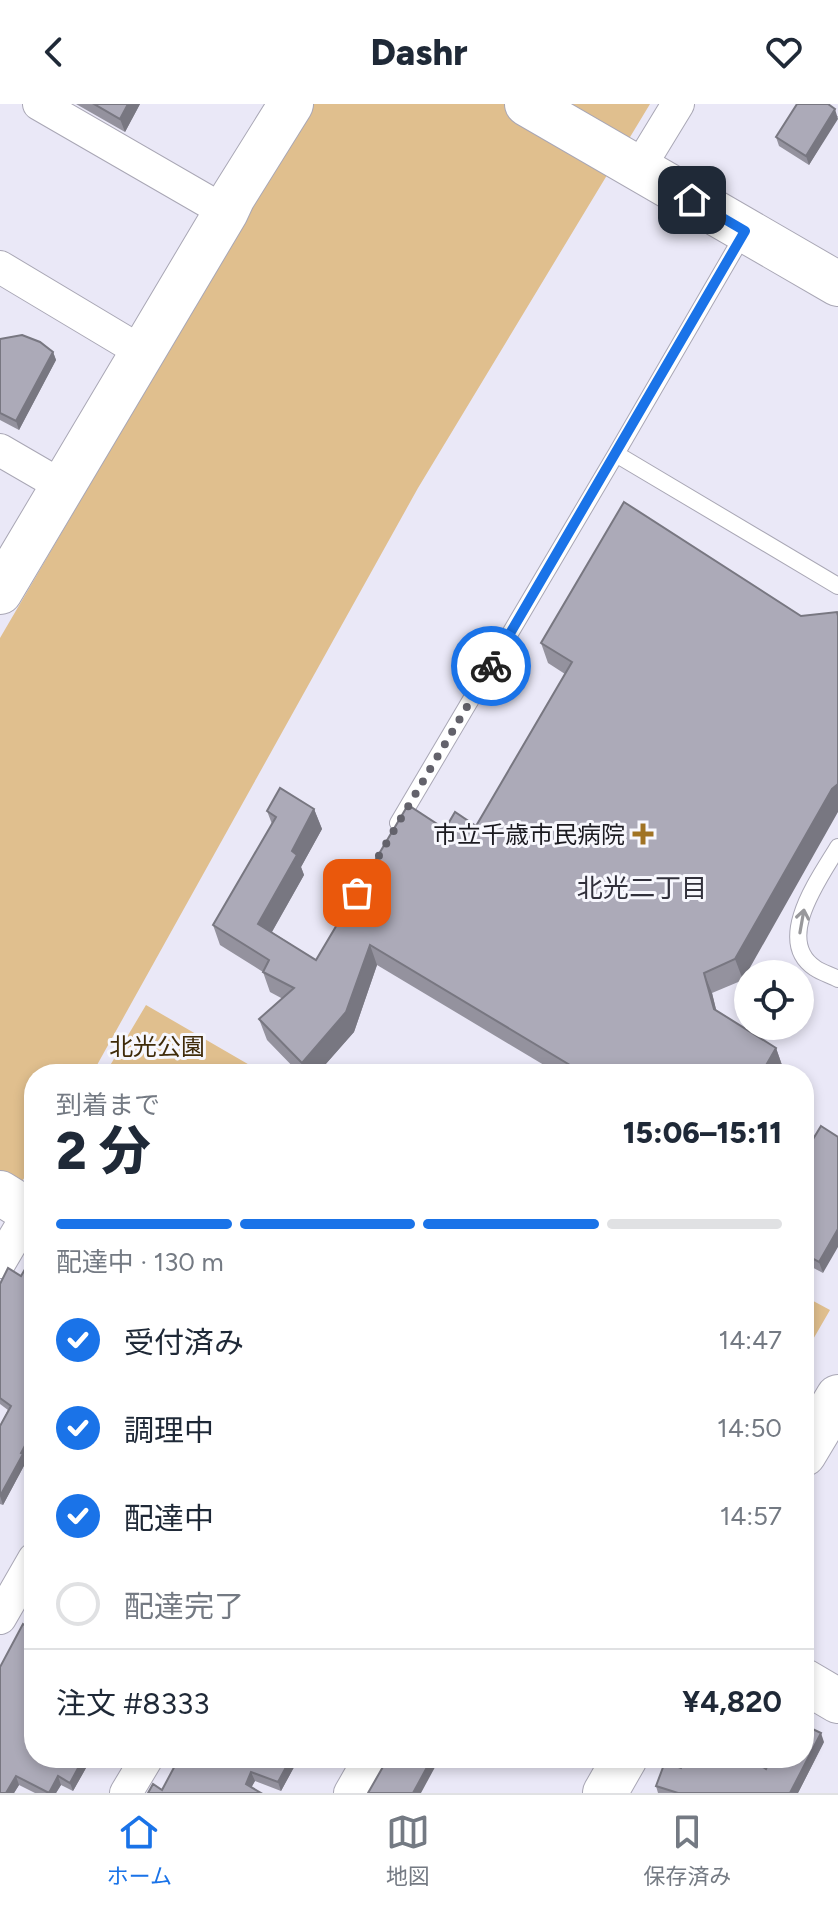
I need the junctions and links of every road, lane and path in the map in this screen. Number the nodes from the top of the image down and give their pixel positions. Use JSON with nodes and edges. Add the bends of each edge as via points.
{"nodes":[{"id":1,"x":39,"y":104,"type":"edge"},
{"id":2,"x":291,"y":104,"type":"edge"},
{"id":3,"x":527,"y":104,"type":"edge"},
{"id":4,"x":678,"y":104,"type":"edge"},
{"id":5,"x":639,"y":168,"type":"junction"},
{"id":6,"x":226,"y":212,"type":"junction"},
{"id":7,"x":745,"y":231,"type":"junction"},
{"id":8,"x":0,"y":267,"type":"edge"},
{"id":9,"x":838,"y":284,"type":"edge"},
{"id":10,"x":142,"y":352,"type":"junction"},
{"id":11,"x":0,"y":450,"type":"edge"},
{"id":12,"x":616,"y":454,"type":"junction"},
{"id":13,"x":62,"y":486,"type":"junction"},
{"id":14,"x":838,"y":586,"type":"edge"},
{"id":15,"x":0,"y":592,"type":"edge"},
{"id":16,"x":389,"y":838,"type":"edge"},
{"id":17,"x":838,"y":847,"type":"edge"},
{"id":18,"x":838,"y":979,"type":"edge"},
{"id":19,"x":21,"y":1206,"type":"edge"},
{"id":20,"x":0,"y":1262,"type":"edge"},
{"id":21,"x":838,"y":1397,"type":"edge"},
{"id":22,"x":814,"y":1437,"type":"edge"},
{"id":23,"x":24,"y":1574,"type":"edge"},
{"id":24,"x":3,"y":1605,"type":"edge"},
{"id":25,"x":814,"y":1687,"type":"edge"},
{"id":26,"x":838,"y":1701,"type":"edge"},
{"id":27,"x":141,"y":1768,"type":"edge"},
{"id":28,"x":364,"y":1768,"type":"edge"},
{"id":29,"x":619,"y":1768,"type":"edge"},
{"id":30,"x":126,"y":1793,"type":"edge"},
{"id":31,"x":350,"y":1793,"type":"edge"},
{"id":32,"x":605,"y":1793,"type":"edge"}],
"edges":[{"from":1,"to":6,"type":"street"},
{"from":2,"to":6,"type":"street"},
{"from":3,"to":5,"type":"street"},
{"from":4,"to":5,"type":"street"},
{"from":5,"to":7,"type":"street"},
{"from":6,"to":10,"type":"street"},
{"from":7,"to":9,"type":"street"},
{"from":7,"to":12,"type":"lane"},
{"from":8,"to":10,"type":"street"},
{"from":10,"to":13,"type":"street"},
{"from":11,"to":13,"type":"street"},
{"from":12,"to":14,"type":"lane"},
{"from":12,"to":16,"type":"lane"},
{"from":13,"to":15,"type":"street"},
{"from":18,"to":17,"type":"lane","one_way":true,"via":[[813,967],[800,949],[799,923]]},
{"from":19,"to":20,"type":"street"},
{"from":21,"to":22,"type":"street"},
{"from":23,"to":24,"type":"street"},
{"from":25,"to":26,"type":"street"},
{"from":27,"to":30,"type":"street"},
{"from":28,"to":31,"type":"street"},
{"from":29,"to":32,"type":"street"}]}
